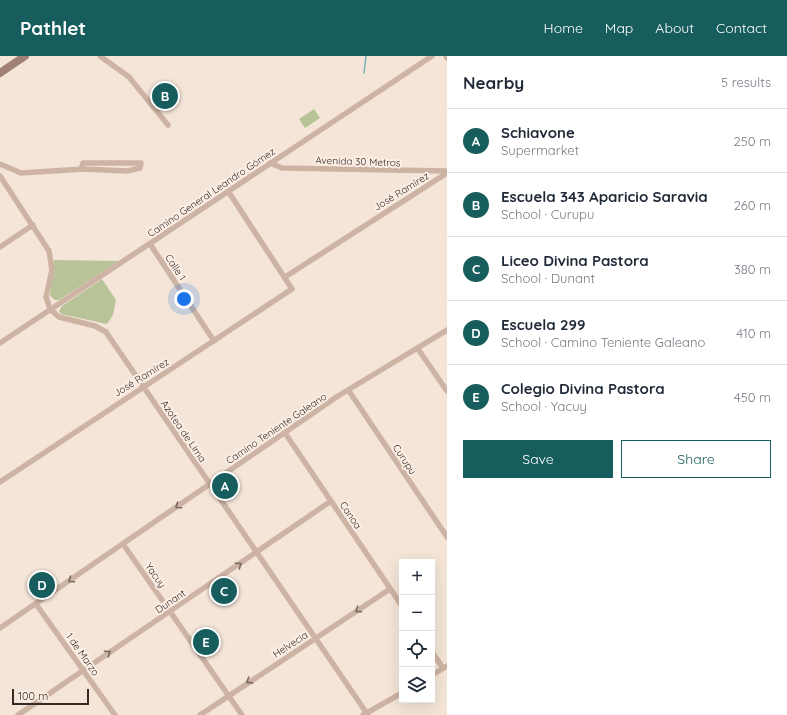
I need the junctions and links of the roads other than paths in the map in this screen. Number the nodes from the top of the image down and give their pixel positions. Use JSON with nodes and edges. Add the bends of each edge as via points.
{"nodes":[{"id":1,"x":25,"y":56,"type":"edge"},
{"id":2,"x":100,"y":56,"type":"edge"},
{"id":3,"x":432,"y":56,"type":"edge"},
{"id":4,"x":0,"y":72,"type":"edge"},
{"id":5,"x":168,"y":125,"type":"dead end"},
{"id":6,"x":270,"y":163,"type":"junction"},
{"id":7,"x":0,"y":164,"type":"edge"},
{"id":8,"x":81,"y":169,"type":"junction"},
{"id":9,"x":447,"y":172,"type":"edge"},
{"id":10,"x":0,"y":176,"type":"edge"},
{"id":11,"x":228,"y":191,"type":"junction"},
{"id":12,"x":33,"y":225,"type":"junction"},
{"id":13,"x":150,"y":244,"type":"junction"},
{"id":14,"x":0,"y":246,"type":"edge"},
{"id":15,"x":284,"y":278,"type":"junction"},
{"id":16,"x":50,"y":310,"type":"junction"},
{"id":17,"x":447,"y":330,"type":"edge"},
{"id":18,"x":214,"y":341,"type":"junction"},
{"id":19,"x":0,"y":343,"type":"edge"},
{"id":20,"x":418,"y":349,"type":"junction"},
{"id":21,"x":144,"y":388,"type":"junction"},
{"id":22,"x":349,"y":391,"type":"junction"},
{"id":23,"x":447,"y":391,"type":"edge"},
{"id":24,"x":285,"y":433,"type":"junction"},
{"id":25,"x":0,"y":482,"type":"edge"},
{"id":26,"x":210,"y":484,"type":"junction"},
{"id":27,"x":331,"y":502,"type":"junction"},
{"id":28,"x":447,"y":537,"type":"edge"},
{"id":29,"x":123,"y":544,"type":"junction"},
{"id":30,"x":257,"y":553,"type":"junction"},
{"id":31,"x":390,"y":589,"type":"junction"},
{"id":32,"x":399,"y":602,"type":"edge"},
{"id":33,"x":36,"y":604,"type":"junction"},
{"id":34,"x":171,"y":611,"type":"junction"},
{"id":35,"x":0,"y":628,"type":"edge"},
{"id":36,"x":316,"y":638,"type":"junction"},
{"id":37,"x":435,"y":655,"type":"edge"},
{"id":38,"x":445,"y":667,"type":"edge"},
{"id":39,"x":84,"y":670,"type":"junction"},
{"id":40,"x":435,"y":673,"type":"edge"},
{"id":41,"x":228,"y":695,"type":"junction"},
{"id":42,"x":399,"y":695,"type":"edge"},
{"id":43,"x":366,"y":714,"type":"edge"},
{"id":44,"x":18,"y":715,"type":"edge"},
{"id":45,"x":115,"y":715,"type":"edge"},
{"id":46,"x":200,"y":715,"type":"edge"},
{"id":47,"x":242,"y":715,"type":"edge"}],
"edges":[{"from":1,"to":4,"type":"street"},
{"from":2,"to":5,"type":"street","via":[[129,77]]},
{"from":3,"to":6,"type":"street","name":"Camino General Leandro Gómez"},
{"from":6,"to":9,"type":"street","name":"Avenida 30 Metros","via":[[282,168]]},
{"from":6,"to":11,"type":"street","name":"Camino General Leandro Gómez"},
{"from":7,"to":8,"type":"street","via":[[21,173]]},
{"from":8,"to":8,"type":"street","via":[[127,171],[140,169],[141,163],[82,163]]},
{"from":9,"to":15,"type":"street","name":"José Ramírez"},
{"from":10,"to":12,"type":"street"},
{"from":11,"to":13,"type":"street","name":"Camino General Leandro Gómez"},
{"from":11,"to":15,"type":"street"},
{"from":12,"to":14,"type":"street"},
{"from":12,"to":16,"type":"street","via":[[51,256],[52,270],[46,297]]},
{"from":13,"to":16,"type":"street","name":"Camino General Leandro Gómez"},
{"from":13,"to":18,"type":"street","name":"Calle 1"},
{"from":15,"to":18,"type":"street","name":"José Ramírez","via":[[292,289]]},
{"from":16,"to":19,"type":"street","name":"Camino General Leandro Gómez"},
{"from":16,"to":21,"type":"street","name":"Azotea de Lima","via":[[59,317],[104,329]]},
{"from":17,"to":20,"type":"street","name":"Camino Teniente Galeano"},
{"from":18,"to":21,"type":"street","name":"José Ramírez"},
{"from":20,"to":22,"type":"street","name":"Camino Teniente Galeano"},
{"from":20,"to":23,"type":"street"},
{"from":21,"to":25,"type":"street","name":"José Ramírez"},
{"from":21,"to":26,"type":"street","name":"Azotea de Lima"},
{"from":22,"to":24,"type":"street","name":"Camino Teniente Galeano"},
{"from":22,"to":28,"type":"street","name":"Curupu"},
{"from":24,"to":26,"type":"street","name":"Camino Teniente Galeano"},
{"from":24,"to":27,"type":"street","name":"Canoa"},
{"from":26,"to":29,"type":"street","name":"Camino Teniente Galeano","one_way":true},
{"from":26,"to":30,"type":"street","name":"Azotea de Lima"},
{"from":27,"to":30,"type":"street","name":"Dunant"},
{"from":27,"to":31,"type":"street","name":"Canoa"},
{"from":29,"to":33,"type":"street","name":"Camino Teniente Galeano","one_way":true},
{"from":29,"to":34,"type":"street","name":"Yacuy"},
{"from":34,"to":30,"type":"street","name":"Dunant","one_way":true},
{"from":30,"to":36,"type":"street","name":"Azotea de Lima"},
{"from":31,"to":32,"type":"street","name":"Canoa"},
{"from":31,"to":36,"type":"street","name":"Helvecia","one_way":true},
{"from":33,"to":35,"type":"street","name":"Camino Teniente Galeano"},
{"from":33,"to":39,"type":"street","name":"1 de Marzo"},
{"from":39,"to":34,"type":"street","name":"Dunant","one_way":true},
{"from":34,"to":41,"type":"street","name":"Yacuy"},
{"from":36,"to":41,"type":"street","name":"Helvecia","one_way":true},
{"from":36,"to":43,"type":"street","name":"Azotea de Lima"},
{"from":37,"to":38,"type":"street"},
{"from":38,"to":40,"type":"street"},
{"from":39,"to":44,"type":"street","name":"Dunant"},
{"from":39,"to":45,"type":"street","name":"1 de Marzo"},
{"from":41,"to":46,"type":"street","name":"Helvecia"},
{"from":41,"to":47,"type":"street","name":"Yacuy"},
{"from":42,"to":43,"type":"street"}]}
